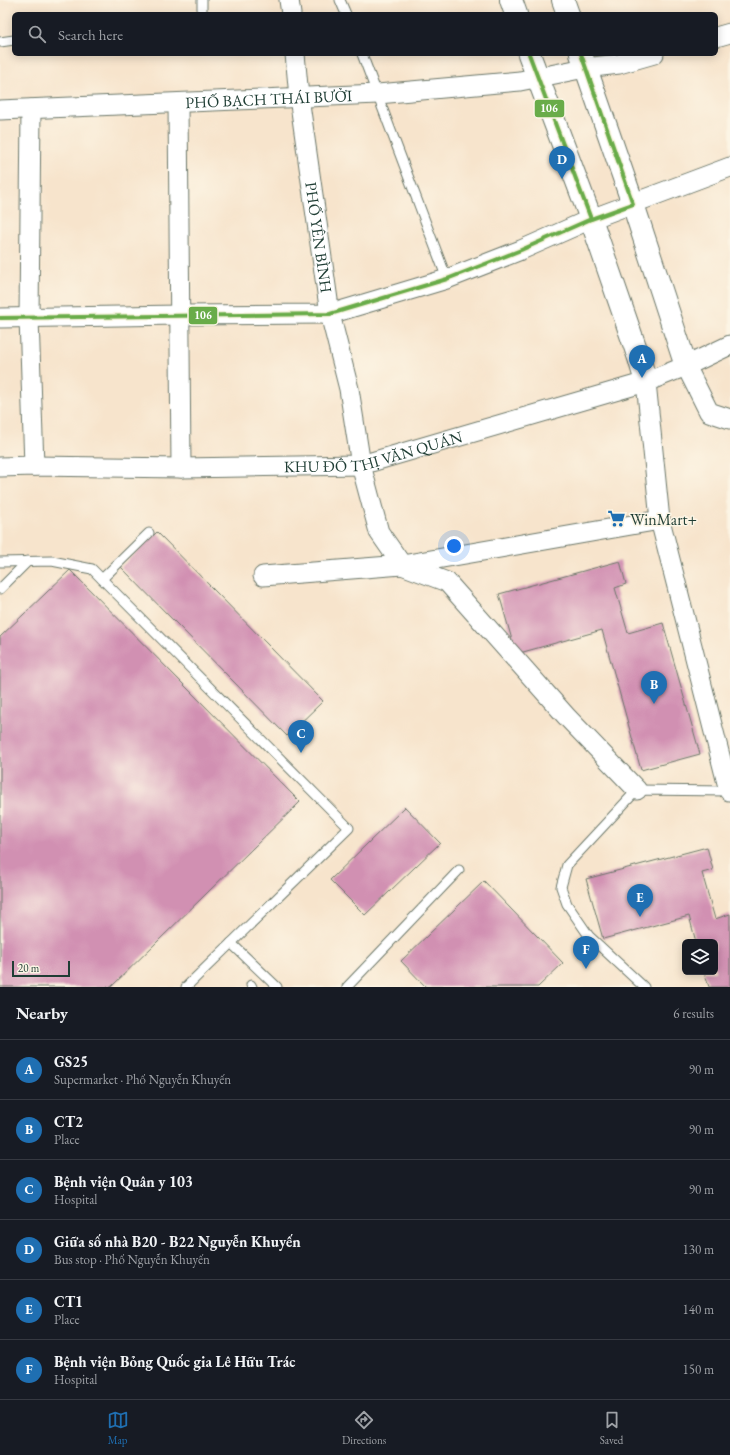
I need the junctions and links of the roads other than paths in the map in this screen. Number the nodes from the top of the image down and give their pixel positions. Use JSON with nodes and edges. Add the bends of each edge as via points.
{"nodes":[{"id":1,"x":202,"y":0,"type":"edge"},
{"id":2,"x":289,"y":0,"type":"edge"},
{"id":3,"x":340,"y":0,"type":"edge"},
{"id":4,"x":511,"y":0,"type":"edge"},
{"id":5,"x":563,"y":0,"type":"edge"},
{"id":6,"x":202,"y":12,"type":"edge"},
{"id":7,"x":291,"y":12,"type":"edge"},
{"id":8,"x":345,"y":12,"type":"edge"},
{"id":9,"x":515,"y":12,"type":"edge"},
{"id":10,"x":567,"y":12,"type":"edge"},
{"id":11,"x":730,"y":33,"type":"edge"},
{"id":12,"x":718,"y":36,"type":"edge"},
{"id":13,"x":12,"y":40,"type":"edge"},
{"id":14,"x":0,"y":42,"type":"edge"},
{"id":15,"x":295,"y":56,"type":"edge"},
{"id":16,"x":363,"y":56,"type":"edge"},
{"id":17,"x":530,"y":56,"type":"edge"},
{"id":18,"x":647,"y":56,"type":"edge"},
{"id":19,"x":583,"y":61,"type":"edge"},
{"id":20,"x":537,"y":78,"type":"junction"},
{"id":21,"x":378,"y":94,"type":"junction"},
{"id":22,"x":299,"y":97,"type":"junction"},
{"id":23,"x":178,"y":103,"type":"junction"},
{"id":24,"x":0,"y":110,"type":"edge"},
{"id":25,"x":31,"y":110,"type":"junction"},
{"id":26,"x":730,"y":167,"type":"edge"},
{"id":27,"x":633,"y":204,"type":"junction"},
{"id":28,"x":591,"y":219,"type":"junction"},
{"id":29,"x":447,"y":279,"type":"junction"},
{"id":30,"x":330,"y":314,"type":"junction"},
{"id":31,"x":179,"y":315,"type":"junction"},
{"id":32,"x":0,"y":318,"type":"edge"},
{"id":33,"x":29,"y":318,"type":"junction"},
{"id":34,"x":730,"y":345,"type":"edge"},
{"id":35,"x":686,"y":366,"type":"junction"},
{"id":36,"x":646,"y":382,"type":"junction"},
{"id":37,"x":730,"y":418,"type":"edge"},
{"id":38,"x":361,"y":465,"type":"junction"},
{"id":39,"x":34,"y":466,"type":"junction"},
{"id":40,"x":0,"y":467,"type":"edge"},
{"id":41,"x":181,"y":468,"type":"junction"},
{"id":42,"x":660,"y":520,"type":"junction"},
{"id":43,"x":149,"y":533,"type":"dead end"},
{"id":44,"x":28,"y":561,"type":"junction"},
{"id":45,"x":0,"y":562,"type":"edge"},
{"id":46,"x":402,"y":565,"type":"junction"},
{"id":47,"x":263,"y":576,"type":"dead end"},
{"id":48,"x":102,"y":579,"type":"junction"},
{"id":49,"x":0,"y":589,"type":"edge"},
{"id":50,"x":637,"y":790,"type":"junction"},
{"id":51,"x":729,"y":793,"type":"edge"},
{"id":52,"x":459,"y":870,"type":"dead end"},
{"id":53,"x":231,"y":943,"type":"junction"},
{"id":54,"x":186,"y":987,"type":"edge"},
{"id":55,"x":277,"y":987,"type":"edge"},
{"id":56,"x":347,"y":987,"type":"edge"},
{"id":57,"x":644,"y":987,"type":"edge"}],
"edges":[{"from":1,"to":6,"type":"lane"},
{"from":2,"to":7,"type":"street"},
{"from":3,"to":8,"type":"lane"},
{"from":4,"to":9,"type":"street"},
{"from":5,"to":10,"type":"street"},
{"from":11,"to":12,"type":"street"},
{"from":13,"to":14,"type":"lane"},
{"from":15,"to":22,"type":"street","name":"PHỐ YÊN BÌNH"},
{"from":16,"to":21,"type":"lane"},
{"from":17,"to":20,"type":"street"},
{"from":18,"to":19,"type":"street","name":"PHỐ BẠCH THÁI BƯỞI","via":[[619,64]]},
{"from":19,"to":20,"type":"street","name":"PHỐ BẠCH THÁI BƯỞI"},
{"from":19,"to":27,"type":"street"},
{"from":20,"to":21,"type":"street","name":"PHỐ BẠCH THÁI BƯỞI"},
{"from":20,"to":28,"type":"street"},
{"from":21,"to":22,"type":"street","name":"PHỐ BẠCH THÁI BƯỞI"},
{"from":21,"to":29,"type":"lane"},
{"from":22,"to":23,"type":"street","name":"PHỐ BẠCH THÁI BƯỞI"},
{"from":22,"to":30,"type":"street","name":"PHỐ YÊN BÌNH"},
{"from":23,"to":25,"type":"street","name":"PHỐ BẠCH THÁI BƯỞI"},
{"from":23,"to":31,"type":"street"},
{"from":24,"to":25,"type":"street","name":"PHỐ BẠCH THÁI BƯỞI"},
{"from":25,"to":33,"type":"street"},
{"from":26,"to":27,"type":"street"},
{"from":27,"to":28,"type":"street"},
{"from":27,"to":35,"type":"street"},
{"from":28,"to":29,"type":"street"},
{"from":28,"to":36,"type":"street"},
{"from":29,"to":30,"type":"street"},
{"from":30,"to":31,"type":"street"},
{"from":30,"to":38,"type":"street","name":"PHỐ YÊN BÌNH","via":[[350,389]]},
{"from":31,"to":33,"type":"street"},
{"from":31,"to":41,"type":"street"},
{"from":32,"to":33,"type":"street"},
{"from":33,"to":39,"type":"street"},
{"from":34,"to":35,"type":"street","name":"KHU ĐÔ THỊ VĂN QUÁN"},
{"from":35,"to":36,"type":"street","name":"KHU ĐÔ THỊ VĂN QUÁN"},
{"from":35,"to":37,"type":"street","via":[[709,412]]},
{"from":36,"to":38,"type":"street","name":"KHU ĐÔ THỊ VĂN QUÁN"},
{"from":36,"to":42,"type":"street"},
{"from":38,"to":41,"type":"street","name":"KHU ĐÔ THỊ VĂN QUÁN"},
{"from":38,"to":46,"type":"street","name":"PHỐ YÊN BÌNH","via":[[379,532]]},
{"from":39,"to":40,"type":"street","name":"KHU ĐÔ THỊ VĂN QUÁN"},
{"from":39,"to":41,"type":"street","name":"KHU ĐÔ THỊ VĂN QUÁN"},
{"from":42,"to":46,"type":"street"},
{"from":42,"to":51,"type":"street"},
{"from":43,"to":48,"type":"lane"},
{"from":44,"to":45,"type":"lane"},
{"from":44,"to":48,"type":"lane","via":[[52,560],[92,569]]},
{"from":44,"to":49,"type":"lane"},
{"from":46,"to":47,"type":"street"},
{"from":46,"to":50,"type":"street","via":[[447,582],[566,716]]},
{"from":48,"to":53,"type":"lane","via":[[349,828]]},
{"from":50,"to":51,"type":"lane"},
{"from":50,"to":57,"type":"lane","via":[[567,865],[561,887],[567,904],[589,936]]},
{"from":52,"to":56,"type":"lane"},
{"from":53,"to":54,"type":"lane"},
{"from":53,"to":55,"type":"lane"}]}
